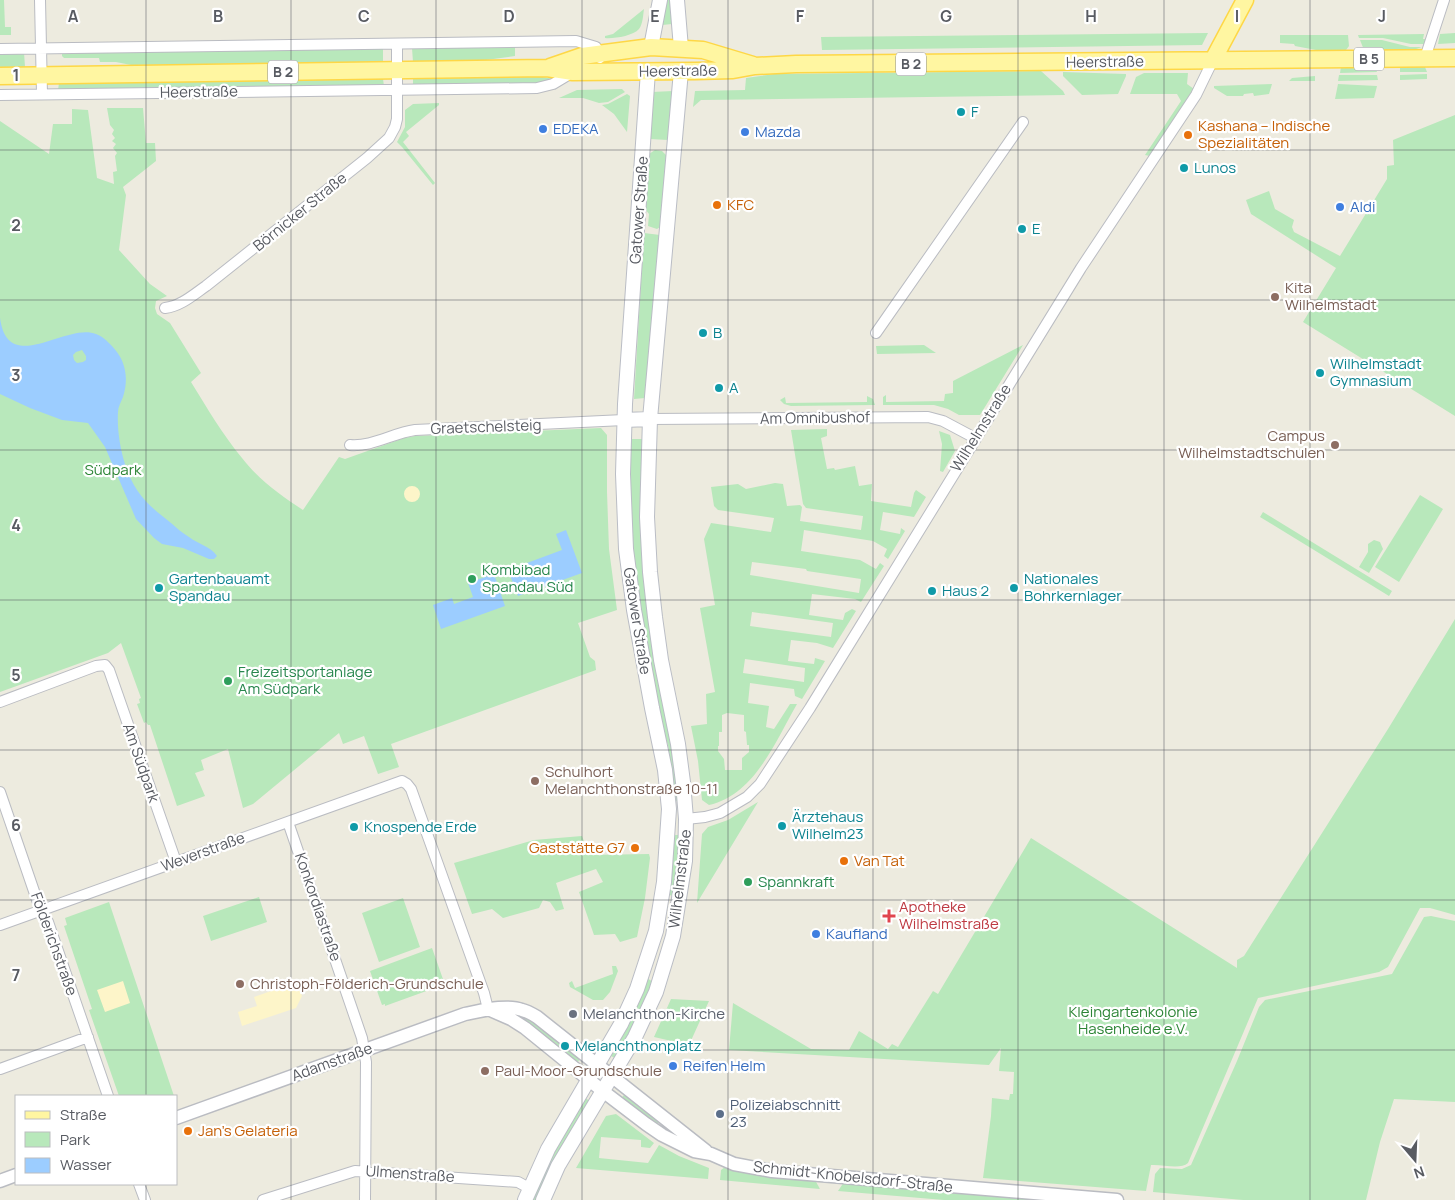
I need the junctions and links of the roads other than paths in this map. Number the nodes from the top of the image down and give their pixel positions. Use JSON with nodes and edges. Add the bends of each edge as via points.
{"nodes":[{"id":1,"x":40,"y":0,"type":"edge"},
{"id":2,"x":660,"y":0,"type":"edge"},
{"id":3,"x":677,"y":0,"type":"edge"},
{"id":4,"x":1245,"y":0,"type":"edge"},
{"id":5,"x":1444,"y":0,"type":"edge"},
{"id":6,"x":397,"y":44,"type":"junction"},
{"id":7,"x":651,"y":47,"type":"junction"},
{"id":8,"x":41,"y":48,"type":"junction"},
{"id":9,"x":681,"y":48,"type":"junction"},
{"id":10,"x":0,"y":49,"type":"edge"},
{"id":11,"x":596,"y":50,"type":"junction"},
{"id":12,"x":1425,"y":58,"type":"junction"},
{"id":13,"x":1455,"y":58,"type":"edge"},
{"id":14,"x":1213,"y":60,"type":"junction"},
{"id":15,"x":755,"y":66,"type":"junction"},
{"id":16,"x":547,"y":68,"type":"junction"},
{"id":17,"x":396,"y":70,"type":"junction"},
{"id":18,"x":648,"y":71,"type":"junction"},
{"id":19,"x":680,"y":71,"type":"junction"},
{"id":20,"x":573,"y":72,"type":"junction"},
{"id":21,"x":601,"y":72,"type":"junction"},
{"id":22,"x":0,"y":76,"type":"edge"},
{"id":23,"x":42,"y":76,"type":"junction"},
{"id":24,"x":397,"y":90,"type":"junction"},
{"id":25,"x":42,"y":94,"type":"junction"},
{"id":26,"x":0,"y":95,"type":"edge"},
{"id":27,"x":1024,"y":122,"type":"dead end"},
{"id":28,"x":165,"y":308,"type":"dead end"},
{"id":29,"x":876,"y":333,"type":"dead end"},
{"id":30,"x":650,"y":419,"type":"junction"},
{"id":31,"x":624,"y":420,"type":"junction"},
{"id":32,"x":975,"y":438,"type":"junction"},
{"id":33,"x":350,"y":445,"type":"dead end"},
{"id":34,"x":0,"y":702,"type":"edge"},
{"id":35,"x":0,"y":792,"type":"edge"},
{"id":36,"x":686,"y":819,"type":"junction"},
{"id":37,"x":668,"y":820,"type":"junction"},
{"id":38,"x":288,"y":822,"type":"junction"},
{"id":39,"x":176,"y":862,"type":"junction"},
{"id":40,"x":662,"y":899,"type":"junction"},
{"id":41,"x":680,"y":902,"type":"junction"},
{"id":42,"x":42,"y":910,"type":"junction"},
{"id":43,"x":0,"y":925,"type":"edge"},
{"id":44,"x":488,"y":1009,"type":"junction"},
{"id":45,"x":88,"y":1037,"type":"junction"},
{"id":46,"x":365,"y":1050,"type":"junction"},
{"id":47,"x":598,"y":1066,"type":"junction"},
{"id":48,"x":0,"y":1069,"type":"edge"},
{"id":49,"x":613,"y":1076,"type":"junction"},
{"id":50,"x":590,"y":1079,"type":"junction"},
{"id":51,"x":604,"y":1092,"type":"junction"},
{"id":52,"x":108,"y":1095,"type":"edge"},
{"id":53,"x":178,"y":1117,"type":"edge"},
{"id":54,"x":711,"y":1154,"type":"junction"},
{"id":55,"x":366,"y":1171,"type":"junction"},
{"id":56,"x":15,"y":1175,"type":"edge"},
{"id":57,"x":0,"y":1181,"type":"edge"},
{"id":58,"x":139,"y":1185,"type":"edge"},
{"id":59,"x":527,"y":1194,"type":"edge"},
{"id":60,"x":145,"y":1200,"type":"edge"},
{"id":61,"x":264,"y":1200,"type":"edge"},
{"id":62,"x":365,"y":1200,"type":"edge"},
{"id":63,"x":543,"y":1200,"type":"edge"},
{"id":64,"x":1117,"y":1200,"type":"edge"}],
"edges":[{"from":1,"to":8,"type":"street"},
{"from":2,"to":7,"type":"main road","name":"Gatower Straße"},
{"from":3,"to":9,"type":"main road","name":"Gatower Straße"},
{"from":4,"to":14,"type":"main road","name":"Wilhelmstraße"},
{"from":5,"to":12,"type":"street"},
{"from":6,"to":8,"type":"street","name":"Heerstraße"},
{"from":6,"to":11,"type":"street","name":"Heerstraße","via":[[576,41]]},
{"from":6,"to":17,"type":"street"},
{"from":7,"to":9,"type":"main road","name":"Heerstraße","number":"B 2"},
{"from":7,"to":11,"type":"main road","name":"Heerstraße","number":"B 2"},
{"from":7,"to":18,"type":"main road","name":"Gatower Straße"},
{"from":8,"to":10,"type":"street","name":"Heerstraße"},
{"from":8,"to":23,"type":"street"},
{"from":9,"to":15,"type":"main road","name":"Heerstraße","number":"B 2","via":[[703,50]]},
{"from":9,"to":19,"type":"main road","name":"Gatower Straße"},
{"from":11,"to":16,"type":"main road","name":"Heerstraße","number":"B 2"},
{"from":11,"to":21,"type":"street"},
{"from":12,"to":13,"type":"main road","name":"Heerstraße","number":"B 5"},
{"from":12,"to":14,"type":"main road","name":"Heerstraße","number":"B 5"},
{"from":14,"to":15,"type":"main road","name":"Heerstraße","number":"B 2"},
{"from":14,"to":32,"type":"street","name":"Wilhelmstraße","via":[[1196,95],[1081,268]]},
{"from":15,"to":19,"type":"main road","name":"Heerstraße","number":"B 2","via":[[733,70]]},
{"from":16,"to":17,"type":"main road","name":"Heerstraße","number":"B 2"},
{"from":16,"to":20,"type":"main road","name":"Heerstraße","number":"B 2"},
{"from":17,"to":23,"type":"main road","name":"Heerstraße","number":"B 2"},
{"from":17,"to":24,"type":"street"},
{"from":18,"to":19,"type":"main road","name":"Heerstraße","number":"B 2"},
{"from":18,"to":21,"type":"main road","name":"Heerstraße","number":"B 2"},
{"from":18,"to":31,"type":"main road","name":"Gatower Straße"},
{"from":19,"to":30,"type":"main road","name":"Gatower Straße"},
{"from":20,"to":21,"type":"main road","name":"Heerstraße","number":"B 2"},
{"from":20,"to":24,"type":"street","name":"Heerstraße","via":[[543,87]]},
{"from":22,"to":23,"type":"main road","name":"Heerstraße","number":"B 2"},
{"from":23,"to":25,"type":"street"},
{"from":24,"to":25,"type":"street","name":"Heerstraße"},
{"from":24,"to":28,"type":"street","name":"Börnicker Straße","via":[[397,119],[390,138],[384,144],[206,286],[182,303]]},
{"from":25,"to":26,"type":"street","name":"Heerstraße"},
{"from":27,"to":29,"type":"street"},
{"from":30,"to":31,"type":"main road"},
{"from":30,"to":32,"type":"street","name":"Am Omnibushof","via":[[928,417]]},
{"from":30,"to":36,"type":"main road","name":"Gatower Straße","via":[[647,517],[652,600],[681,763]]},
{"from":31,"to":33,"type":"street","name":"Graetschelsteig","via":[[414,430],[360,446]]},
{"from":31,"to":37,"type":"main road","name":"Gatower Straße","via":[[628,565],[643,665],[665,770]]},
{"from":32,"to":36,"type":"street","name":"Wilhelmstraße","via":[[760,784],[747,797],[727,809],[705,817]]},
{"from":34,"to":39,"type":"street","name":"Am Südpark","via":[[105,665]]},
{"from":35,"to":42,"type":"street","name":"Földerichstraße"},
{"from":36,"to":37,"type":"main road","name":"Wilhelmstraße"},
{"from":36,"to":41,"type":"main road","name":"Wilhelmstraße"},
{"from":37,"to":40,"type":"main road","name":"Wilhelmstraße"},
{"from":38,"to":39,"type":"street","name":"Weverstraße"},
{"from":38,"to":44,"type":"street","name":"Weverstraße","via":[[402,781],[407,784]]},
{"from":38,"to":46,"type":"street","name":"Konkordiastraße"},
{"from":39,"to":42,"type":"street","name":"Weverstraße"},
{"from":40,"to":41,"type":"main road"},
{"from":40,"to":47,"type":"main road","name":"Wilhelmstraße","via":[[656,931],[637,989]]},
{"from":41,"to":49,"type":"main road","name":"Wilhelmstraße","via":[[661,978],[639,1029]]},
{"from":42,"to":43,"type":"street","name":"Weverstraße"},
{"from":42,"to":45,"type":"street","name":"Földerichstraße"},
{"from":44,"to":46,"type":"street","name":"Adamstraße","via":[[465,1014]]},
{"from":44,"to":47,"type":"street","via":[[522,1009],[537,1017]]},
{"from":44,"to":50,"type":"street","via":[[525,1028]]},
{"from":45,"to":48,"type":"street"},
{"from":45,"to":52,"type":"street","name":"Földerichstraße"},
{"from":46,"to":53,"type":"street","name":"Adamstraße"},
{"from":46,"to":55,"type":"street","name":"Konkordiastraße"},
{"from":47,"to":49,"type":"street"},
{"from":47,"to":50,"type":"main road","name":"Wilhelmstraße"},
{"from":49,"to":51,"type":"main road","name":"Wilhelmstraße"},
{"from":49,"to":54,"type":"street","name":"Schmidt-Knobelsdorf-Straße"},
{"from":50,"to":51,"type":"street"},
{"from":50,"to":59,"type":"main road","name":"Wilhelmstraße","via":[[556,1134]]},
{"from":51,"to":54,"type":"street","name":"Schmidt-Knobelsdorf-Straße","via":[[662,1135],[694,1151]]},
{"from":51,"to":63,"type":"main road","name":"Wilhelmstraße","via":[[558,1166]]},
{"from":54,"to":64,"type":"street","name":"Schmidt-Knobelsdorf-Straße","via":[[734,1164],[772,1171]]},
{"from":55,"to":59,"type":"street","name":"Ulmenstraße","via":[[518,1182]]},
{"from":55,"to":61,"type":"street","name":"Ulmenstraße","via":[[355,1171]]},
{"from":55,"to":62,"type":"street","name":"Konkordiastraße"},
{"from":56,"to":57,"type":"street"},
{"from":58,"to":60,"type":"street"}]}
